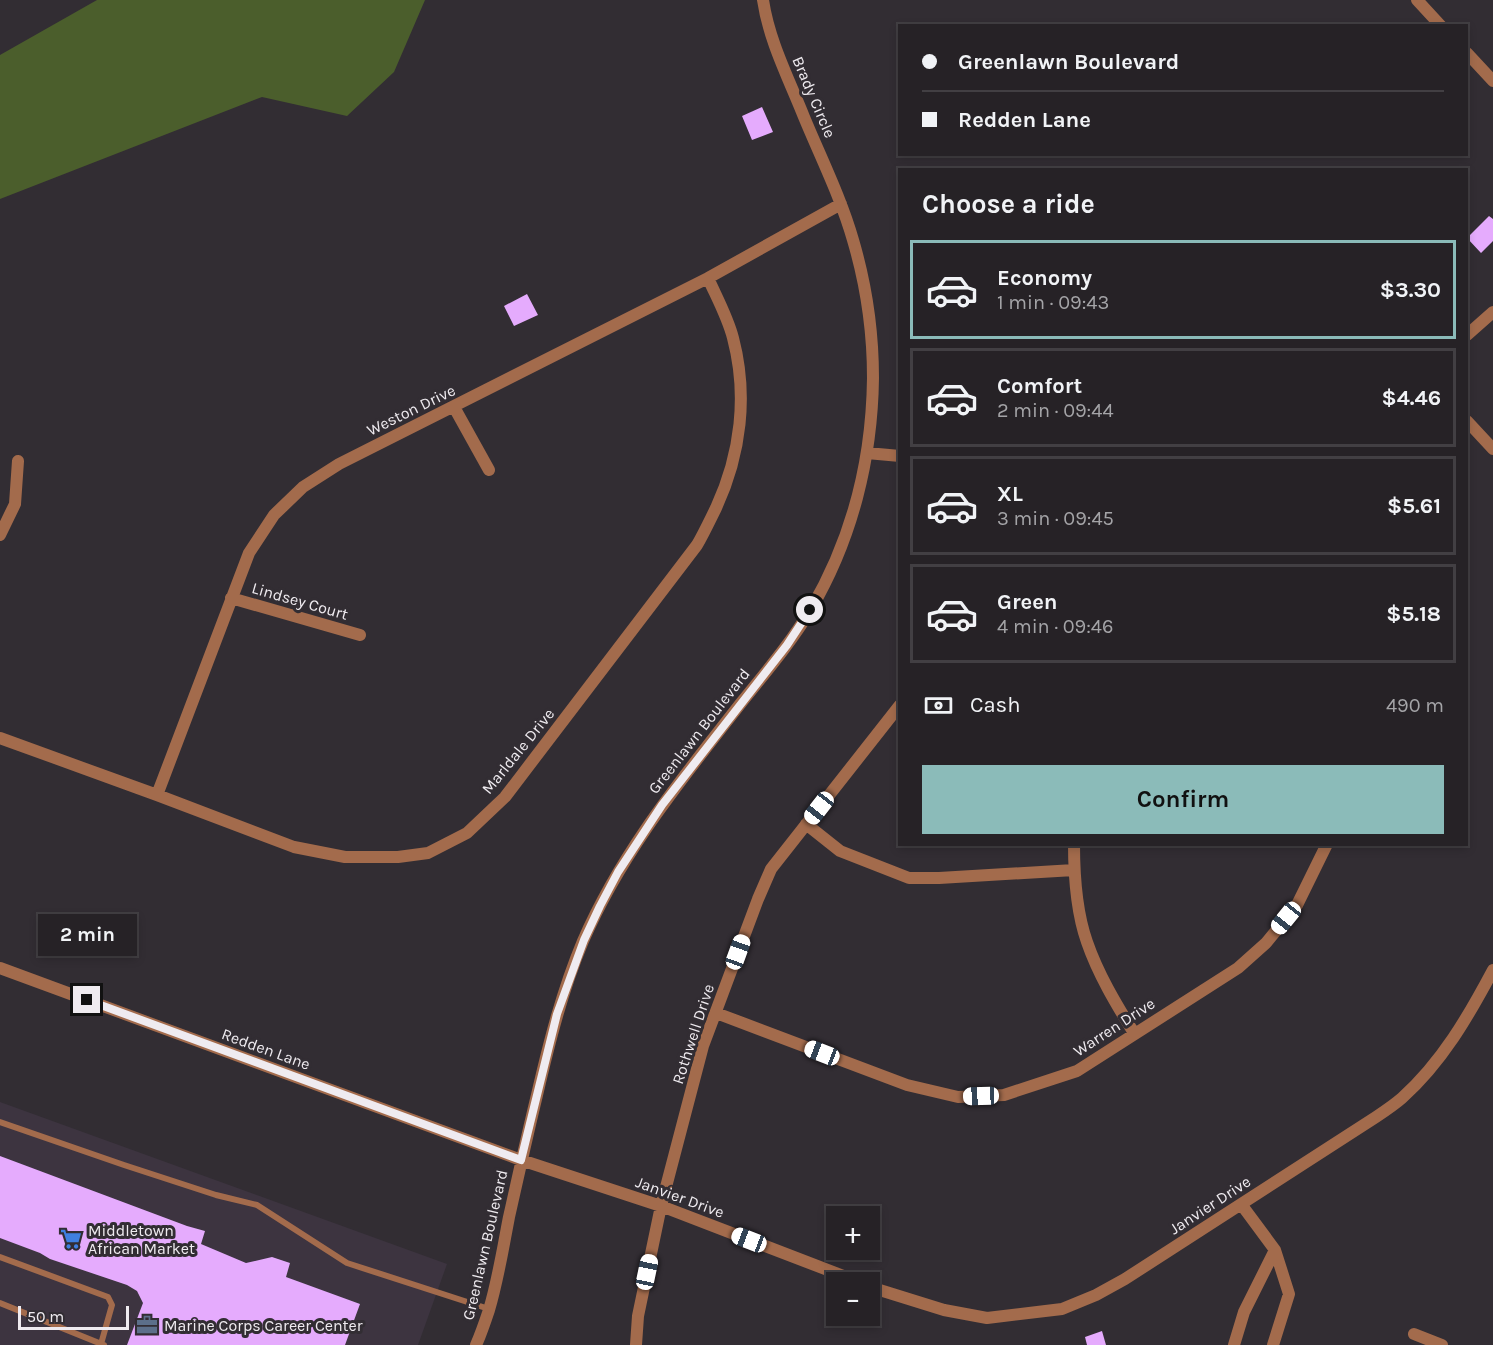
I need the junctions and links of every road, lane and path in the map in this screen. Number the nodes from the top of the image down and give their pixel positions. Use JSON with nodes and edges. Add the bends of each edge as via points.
{"nodes":[{"id":1,"x":763,"y":0,"type":"edge"},
{"id":2,"x":1417,"y":0,"type":"edge"},
{"id":3,"x":1439,"y":24,"type":"edge"},
{"id":4,"x":1468,"y":54,"type":"edge"},
{"id":5,"x":1492,"y":79,"type":"edge"},
{"id":6,"x":841,"y":204,"type":"junction"},
{"id":7,"x":708,"y":278,"type":"junction"},
{"id":8,"x":1493,"y":312,"type":"edge"},
{"id":9,"x":1468,"y":334,"type":"edge"},
{"id":10,"x":454,"y":407,"type":"junction"},
{"id":11,"x":1468,"y":422,"type":"edge"},
{"id":12,"x":1493,"y":449,"type":"edge"},
{"id":13,"x":867,"y":453,"type":"junction"},
{"id":14,"x":898,"y":456,"type":"edge"},
{"id":15,"x":18,"y":461,"type":"dead end"},
{"id":16,"x":489,"y":470,"type":"dead end"},
{"id":17,"x":0,"y":535,"type":"edge"},
{"id":18,"x":231,"y":598,"type":"junction"},
{"id":19,"x":360,"y":635,"type":"dead end"},
{"id":20,"x":898,"y":708,"type":"edge"},
{"id":21,"x":0,"y":738,"type":"edge"},
{"id":22,"x":157,"y":795,"type":"junction"},
{"id":23,"x":806,"y":824,"type":"junction"},
{"id":24,"x":1074,"y":846,"type":"edge"},
{"id":25,"x":1326,"y":846,"type":"edge"},
{"id":26,"x":1074,"y":870,"type":"junction"},
{"id":27,"x":0,"y":968,"type":"edge"},
{"id":28,"x":1493,"y":970,"type":"edge"},
{"id":29,"x":716,"y":1014,"type":"junction"},
{"id":30,"x":1134,"y":1034,"type":"junction"},
{"id":31,"x":0,"y":1122,"type":"edge"},
{"id":32,"x":521,"y":1160,"type":"junction"},
{"id":33,"x":1242,"y":1204,"type":"junction"},
{"id":34,"x":661,"y":1206,"type":"junction"},
{"id":35,"x":1275,"y":1250,"type":"junction"},
{"id":36,"x":0,"y":1257,"type":"edge"},
{"id":37,"x":833,"y":1272,"type":"edge"},
{"id":38,"x":880,"y":1290,"type":"edge"},
{"id":39,"x":0,"y":1303,"type":"edge"},
{"id":40,"x":489,"y":1309,"type":"junction"},
{"id":41,"x":1414,"y":1334,"type":"dead end"},
{"id":42,"x":102,"y":1344,"type":"edge"},
{"id":43,"x":477,"y":1345,"type":"edge"},
{"id":44,"x":636,"y":1345,"type":"edge"},
{"id":45,"x":1234,"y":1345,"type":"edge"},
{"id":46,"x":1274,"y":1345,"type":"edge"},
{"id":47,"x":1442,"y":1345,"type":"edge"}],
"edges":[{"from":1,"to":6,"type":"street","name":"Brady Circle","via":[[776,48]]},
{"from":2,"to":3,"type":"street"},
{"from":4,"to":5,"type":"street"},
{"from":6,"to":7,"type":"street","name":"Weston Drive"},
{"from":6,"to":13,"type":"street","name":"Greenlawn Boulevard","via":[[861,270],[871,341],[872,413]]},
{"from":7,"to":10,"type":"street","name":"Weston Drive"},
{"from":7,"to":22,"type":"street","name":"Marldale Drive","via":[[732,336],[741,377],[741,420],[732,464],[717,506],[698,545],[505,797],[475,826],[428,853],[345,857],[294,848]]},
{"from":8,"to":9,"type":"street"},
{"from":10,"to":16,"type":"street"},
{"from":10,"to":18,"type":"street","name":"Weston Drive","via":[[339,464],[303,487],[274,515],[249,553]]},
{"from":11,"to":12,"type":"street"},
{"from":13,"to":14,"type":"street"},
{"from":13,"to":32,"type":"street","name":"Greenlawn Boulevard","via":[[843,543],[810,610],[662,805],[600,906],[557,1014]]},
{"from":15,"to":17,"type":"street","via":[[15,504]]},
{"from":18,"to":19,"type":"street","name":"Lindsey Court"},
{"from":18,"to":22,"type":"street","name":"Weston Drive"},
{"from":20,"to":23,"type":"street","name":"Rothwell Drive"},
{"from":21,"to":22,"type":"street","name":"Marldale Drive"},
{"from":23,"to":26,"type":"street","via":[[840,851],[909,878]]},
{"from":23,"to":29,"type":"street","name":"Rothwell Drive","via":[[771,869]]},
{"from":24,"to":26,"type":"street"},
{"from":25,"to":30,"type":"street","name":"Warren Drive","via":[[1297,905],[1266,943],[1238,968]]},
{"from":26,"to":30,"type":"street","via":[[1087,941],[1098,970]]},
{"from":27,"to":32,"type":"street","name":"Redden Lane"},
{"from":28,"to":33,"type":"street","name":"Janvier Drive","via":[[1442,1055],[1402,1098]]},
{"from":29,"to":30,"type":"street","name":"Warren Drive","via":[[907,1085],[958,1097],[1004,1095],[1077,1071]]},
{"from":29,"to":34,"type":"street","name":"Rothwell Drive"},
{"from":31,"to":40,"type":"lane","via":[[144,1172],[257,1205],[347,1263]]},
{"from":32,"to":34,"type":"street","name":"Janvier Drive"},
{"from":32,"to":40,"type":"street","name":"Greenlawn Boulevard"},
{"from":33,"to":35,"type":"street"},
{"from":33,"to":38,"type":"street","name":"Janvier Drive","via":[[1125,1279],[1062,1309],[987,1318],[944,1310]]},
{"from":34,"to":37,"type":"street","name":"Janvier Drive"},
{"from":34,"to":44,"type":"street","name":"Rothwell Drive","via":[[638,1316]]},
{"from":35,"to":45,"type":"street","via":[[1244,1312]]},
{"from":35,"to":46,"type":"street","via":[[1289,1294]]},
{"from":36,"to":42,"type":"lane","via":[[108,1297],[112,1305]]},
{"from":39,"to":42,"type":"lane"},
{"from":40,"to":43,"type":"street","name":"Greenlawn Boulevard"},
{"from":41,"to":47,"type":"street"}]}
